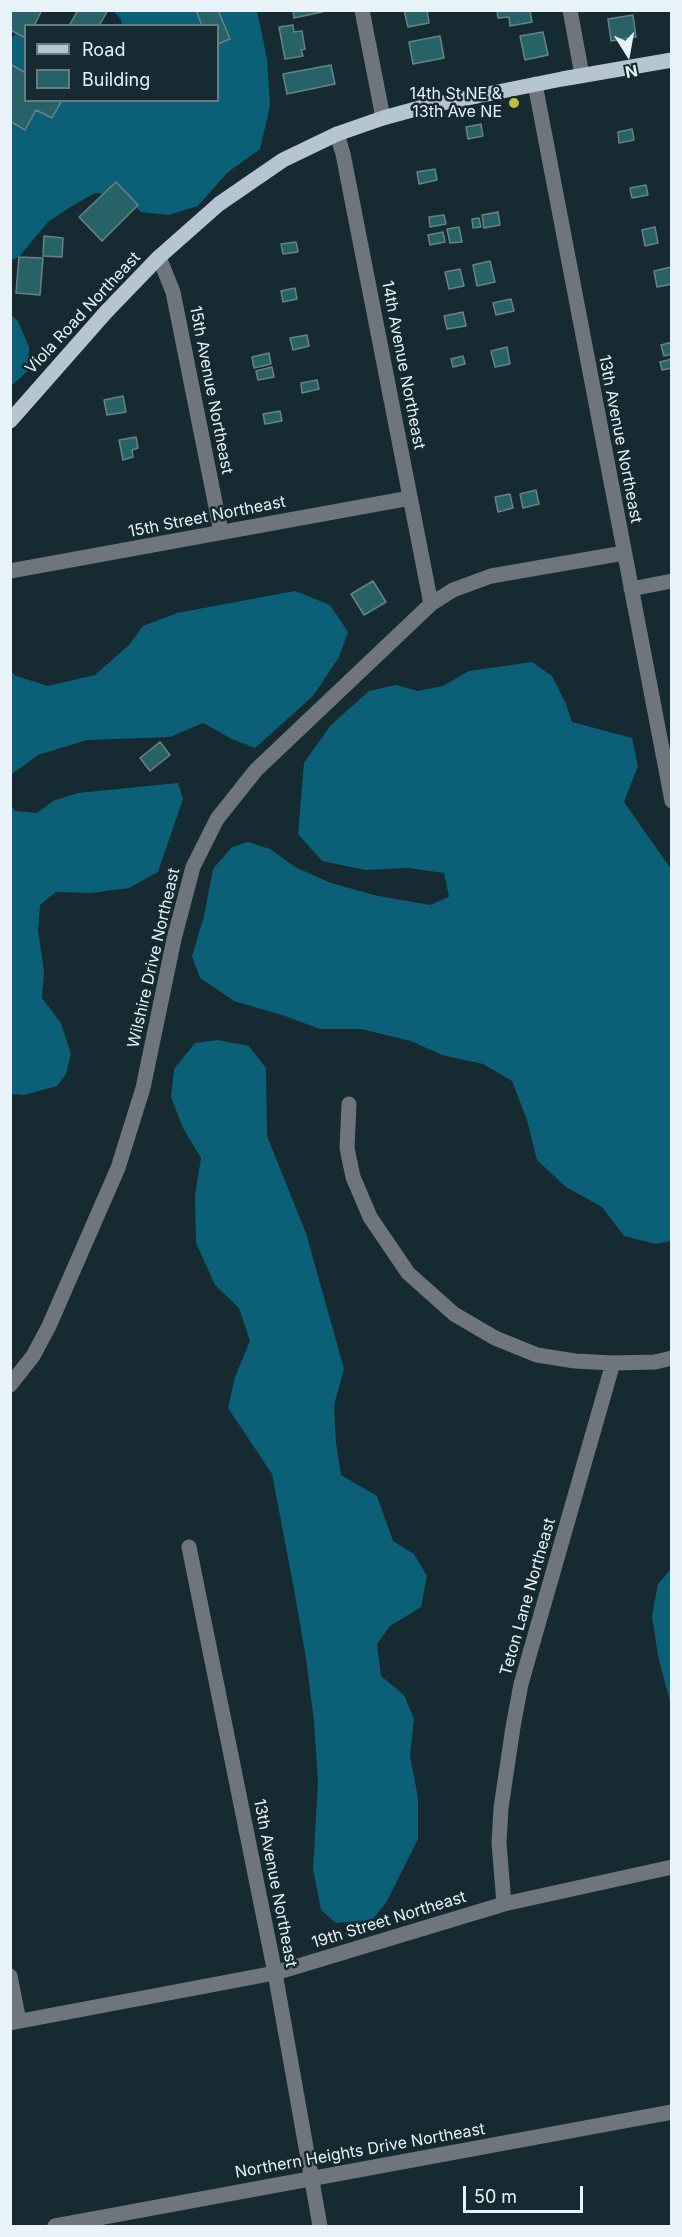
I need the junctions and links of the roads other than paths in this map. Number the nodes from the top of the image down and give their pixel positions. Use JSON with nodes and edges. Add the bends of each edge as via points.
{"nodes":[{"id":1,"x":362,"y":10,"type":"edge"},
{"id":2,"x":570,"y":10,"type":"edge"},
{"id":3,"x":672,"y":60,"type":"edge"},
{"id":4,"x":582,"y":75,"type":"junction"},
{"id":5,"x":535,"y":84,"type":"junction"},
{"id":6,"x":383,"y":118,"type":"junction"},
{"id":7,"x":337,"y":134,"type":"junction"},
{"id":8,"x":159,"y":257,"type":"junction"},
{"id":9,"x":10,"y":421,"type":"edge"},
{"id":10,"x":410,"y":498,"type":"junction"},
{"id":11,"x":221,"y":532,"type":"junction"},
{"id":12,"x":624,"y":553,"type":"junction"},
{"id":13,"x":10,"y":571,"type":"edge"},
{"id":14,"x":672,"y":581,"type":"edge"},
{"id":15,"x":631,"y":589,"type":"junction"},
{"id":16,"x":431,"y":603,"type":"junction"},
{"id":17,"x":672,"y":801,"type":"edge"},
{"id":18,"x":349,"y":1104,"type":"dead end"},
{"id":19,"x":672,"y":1358,"type":"edge"},
{"id":20,"x":613,"y":1363,"type":"junction"},
{"id":21,"x":10,"y":1385,"type":"edge"},
{"id":22,"x":189,"y":1547,"type":"dead end"},
{"id":23,"x":672,"y":1867,"type":"edge"},
{"id":24,"x":504,"y":1904,"type":"junction"},
{"id":25,"x":275,"y":1973,"type":"junction"},
{"id":26,"x":10,"y":1976,"type":"edge"},
{"id":27,"x":15,"y":2022,"type":"edge"},
{"id":28,"x":672,"y":2112,"type":"edge"},
{"id":29,"x":311,"y":2179,"type":"junction"},
{"id":30,"x":55,"y":2226,"type":"edge"},
{"id":31,"x":320,"y":2226,"type":"edge"}],
"edges":[{"from":1,"to":6,"type":"street"},
{"from":2,"to":4,"type":"street"},
{"from":3,"to":4,"type":"main road","name":"Viola Road Northeast"},
{"from":4,"to":5,"type":"main road","name":"Viola Road Northeast"},
{"from":5,"to":6,"type":"main road","name":"Viola Road Northeast"},
{"from":5,"to":12,"type":"street","name":"13th Avenue Northeast"},
{"from":6,"to":7,"type":"main road","name":"Viola Road Northeast"},
{"from":7,"to":8,"type":"main road","name":"Viola Road Northeast","via":[[260,174]]},
{"from":7,"to":10,"type":"street","name":"14th Avenue Northeast"},
{"from":8,"to":9,"type":"main road","name":"Viola Road Northeast"},
{"from":8,"to":11,"type":"street","name":"15th Avenue Northeast","via":[[173,292]]},
{"from":10,"to":11,"type":"street","name":"15th Street Northeast"},
{"from":10,"to":16,"type":"street","name":"14th Avenue Northeast"},
{"from":11,"to":13,"type":"street","name":"15th Street Northeast"},
{"from":12,"to":15,"type":"street","name":"13th Avenue Northeast"},
{"from":12,"to":16,"type":"street","via":[[491,576]]},
{"from":14,"to":15,"type":"street"},
{"from":15,"to":17,"type":"street","name":"13th Avenue Northeast"},
{"from":16,"to":21,"type":"street","name":"Wilshire Drive Northeast","via":[[256,770],[204,841],[179,920],[143,1088],[127,1143],[50,1326]]},
{"from":18,"to":20,"type":"street","via":[[347,1148],[353,1177],[370,1217],[408,1274],[454,1314],[495,1338],[537,1355]]},
{"from":19,"to":20,"type":"street"},
{"from":20,"to":24,"type":"street","name":"Teton Lane Northeast","via":[[521,1684],[501,1808],[499,1843]]},
{"from":22,"to":25,"type":"street","name":"13th Avenue Northeast"},
{"from":23,"to":24,"type":"street","name":"19th Street Northeast"},
{"from":24,"to":25,"type":"street","name":"19th Street Northeast"},
{"from":25,"to":27,"type":"street","name":"19th Street Northeast"},
{"from":25,"to":29,"type":"street","name":"13th Avenue Northeast"},
{"from":26,"to":27,"type":"street"},
{"from":28,"to":29,"type":"street","name":"Northern Heights Drive Northeast"},
{"from":29,"to":30,"type":"street","name":"Northern Heights Drive Northeast"},
{"from":29,"to":31,"type":"street","name":"13th Avenue Northeast"}]}
